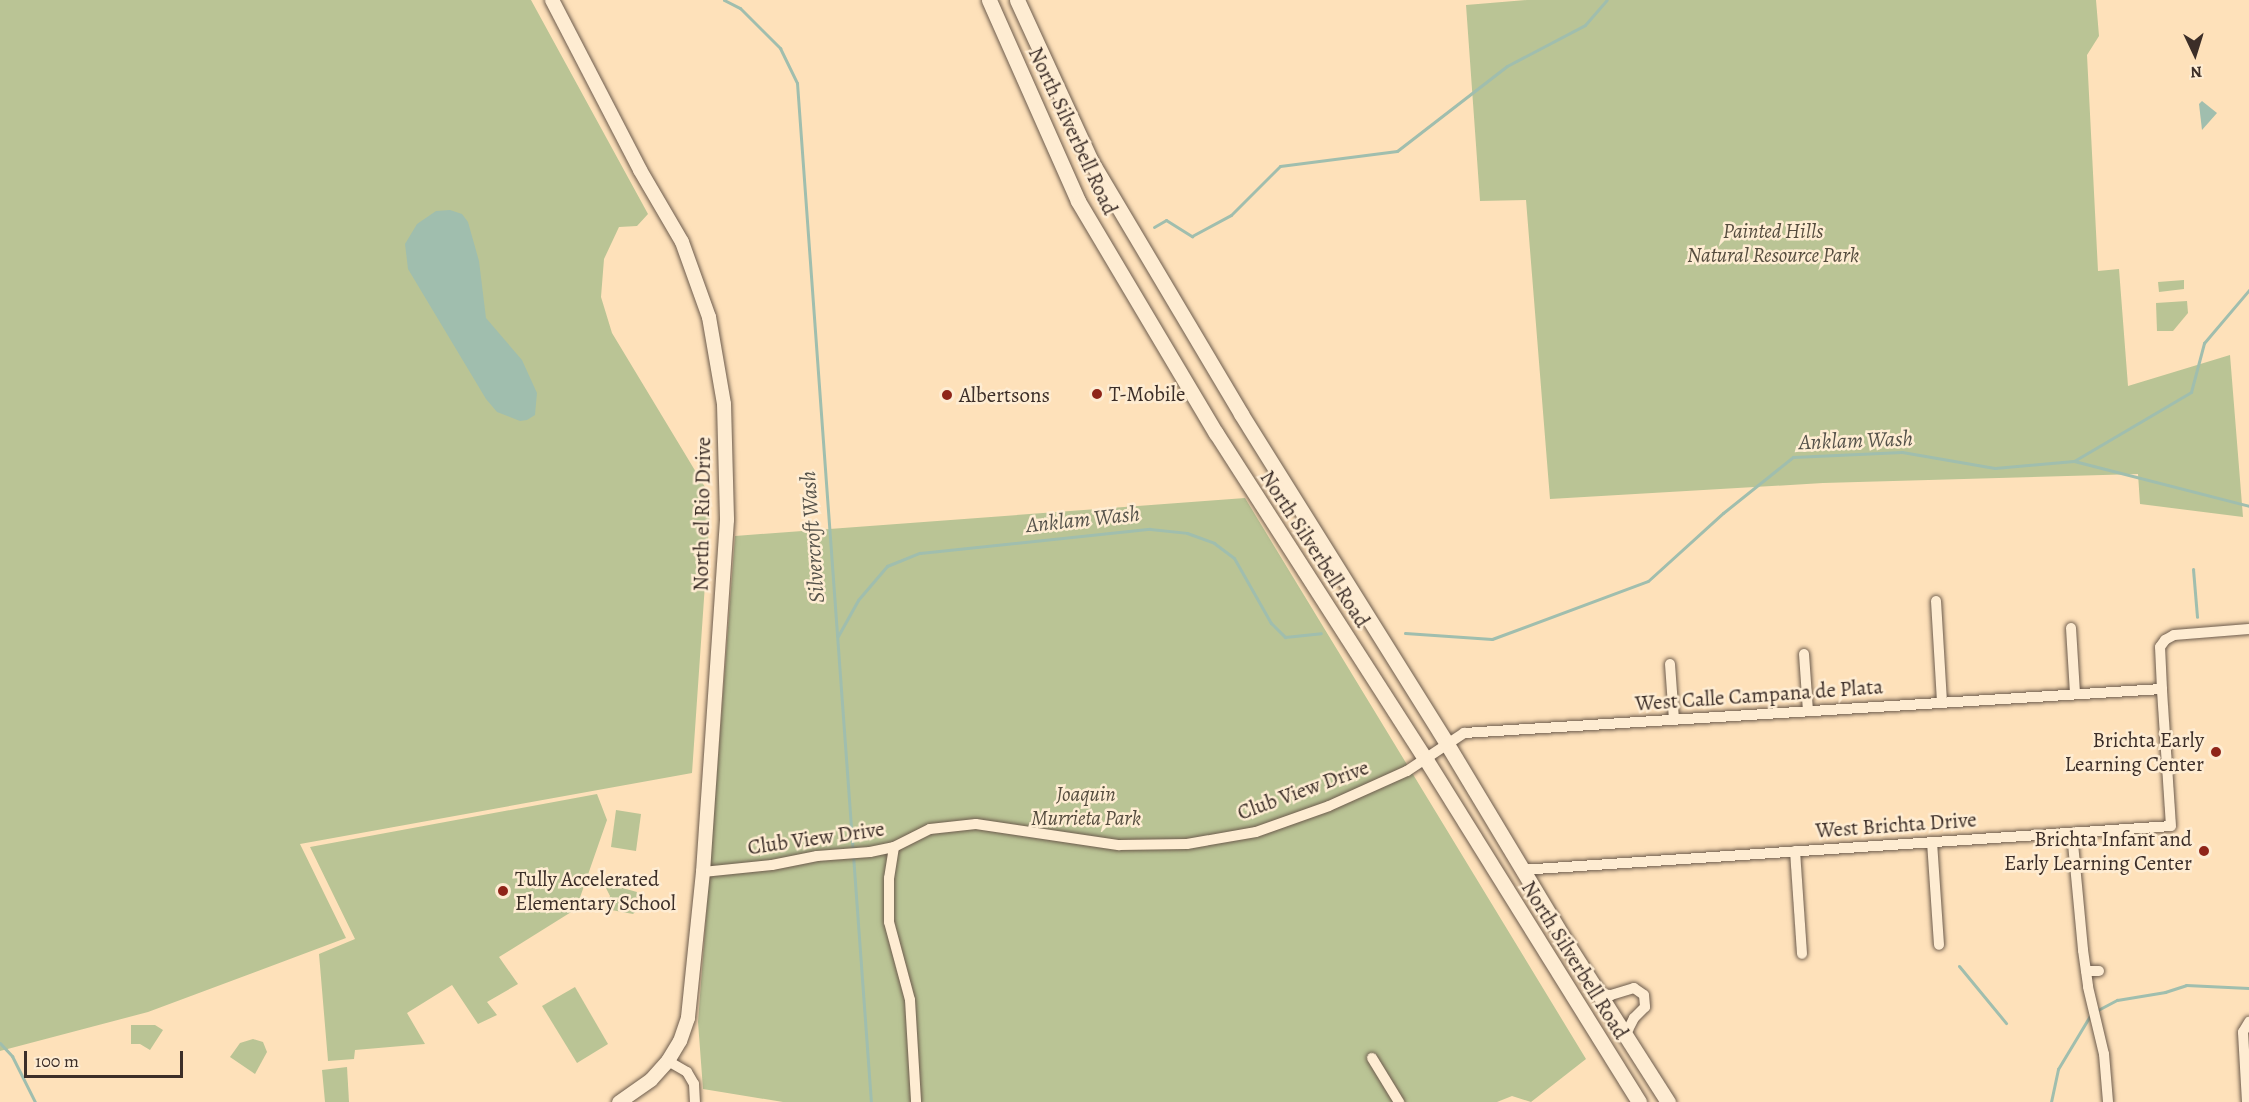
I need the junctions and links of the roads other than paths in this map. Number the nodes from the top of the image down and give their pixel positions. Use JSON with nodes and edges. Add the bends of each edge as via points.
{"nodes":[{"id":1,"x":552,"y":0,"type":"edge"},
{"id":2,"x":989,"y":0,"type":"edge"},
{"id":3,"x":1017,"y":0,"type":"edge"},
{"id":4,"x":1936,"y":601,"type":"dead end"},
{"id":5,"x":2071,"y":628,"type":"dead end"},
{"id":6,"x":2249,"y":629,"type":"edge"},
{"id":7,"x":1804,"y":654,"type":"dead end"},
{"id":8,"x":1670,"y":664,"type":"dead end"},
{"id":9,"x":2162,"y":689,"type":"junction"},
{"id":10,"x":2075,"y":693,"type":"junction"},
{"id":11,"x":1942,"y":702,"type":"junction"},
{"id":12,"x":1809,"y":711,"type":"junction"},
{"id":13,"x":1674,"y":720,"type":"junction"},
{"id":14,"x":1448,"y":744,"type":"junction"},
{"id":15,"x":1425,"y":758,"type":"junction"},
{"id":16,"x":2072,"y":833,"type":"junction"},
{"id":17,"x":1932,"y":842,"type":"junction"},
{"id":18,"x":894,"y":847,"type":"junction"},
{"id":19,"x":1795,"y":851,"type":"junction"},
{"id":20,"x":1521,"y":870,"type":"junction"},
{"id":21,"x":703,"y":872,"type":"junction"},
{"id":22,"x":1501,"y":880,"type":"junction"},
{"id":23,"x":1939,"y":945,"type":"dead end"},
{"id":24,"x":1802,"y":954,"type":"dead end"},
{"id":25,"x":2086,"y":971,"type":"junction"},
{"id":26,"x":2099,"y":971,"type":"dead end"},
{"id":27,"x":1599,"y":994,"type":"junction"},
{"id":28,"x":2249,"y":1022,"type":"edge"},
{"id":29,"x":1625,"y":1036,"type":"junction"},
{"id":30,"x":1372,"y":1058,"type":"dead end"},
{"id":31,"x":668,"y":1061,"type":"junction"},
{"id":32,"x":619,"y":1102,"type":"edge"},
{"id":33,"x":695,"y":1102,"type":"edge"},
{"id":34,"x":916,"y":1102,"type":"edge"},
{"id":35,"x":1399,"y":1102,"type":"edge"},
{"id":36,"x":1639,"y":1102,"type":"edge"},
{"id":37,"x":1668,"y":1102,"type":"edge"},
{"id":38,"x":2108,"y":1102,"type":"edge"},
{"id":39,"x":2247,"y":1102,"type":"edge"}],
"edges":[{"from":1,"to":21,"type":"street","name":"North el Rio Drive","via":[[682,242],[709,317],[724,405],[727,520]]},
{"from":2,"to":15,"type":"main road","name":"North Silverbell Road","via":[[1078,201],[1216,433]]},
{"from":3,"to":14,"type":"main road","name":"North Silverbell Road","via":[[1091,161],[1242,414]]},
{"from":4,"to":11,"type":"street"},
{"from":5,"to":10,"type":"street"},
{"from":6,"to":9,"type":"street","via":[[2174,635],[2165,640],[2160,647]]},
{"from":7,"to":12,"type":"street"},
{"from":8,"to":13,"type":"street"},
{"from":9,"to":10,"type":"street","name":"West Calle Campana de Plata"},
{"from":9,"to":16,"type":"street","name":"West Brichta Drive","via":[[2171,826]]},
{"from":10,"to":11,"type":"street","name":"West Calle Campana de Plata"},
{"from":11,"to":12,"type":"street","name":"West Calle Campana de Plata"},
{"from":12,"to":13,"type":"street","name":"West Calle Campana de Plata"},
{"from":13,"to":14,"type":"street","name":"West Calle Campana de Plata","via":[[1464,734]]},
{"from":14,"to":15,"type":"street","name":"Club View Drive"},
{"from":14,"to":20,"type":"main road","name":"North Silverbell Road"},
{"from":15,"to":18,"type":"street","name":"Club View Drive","via":[[1407,771],[1329,806],[1256,832],[1187,844],[1119,845],[976,824],[930,829]]},
{"from":15,"to":22,"type":"main road","name":"North Silverbell Road"},
{"from":16,"to":17,"type":"street","name":"West Brichta Drive"},
{"from":16,"to":25,"type":"street"},
{"from":17,"to":19,"type":"street","name":"West Brichta Drive"},
{"from":17,"to":23,"type":"street"},
{"from":18,"to":21,"type":"street","name":"Club View Drive"},
{"from":18,"to":34,"type":"street","via":[[889,922],[910,1000]]},
{"from":19,"to":20,"type":"street","name":"West Brichta Drive"},
{"from":19,"to":24,"type":"street"},
{"from":20,"to":22,"type":"main road"},
{"from":20,"to":27,"type":"main road","name":"North Silverbell Road"},
{"from":21,"to":31,"type":"street","name":"North el Rio Drive","via":[[688,1018]]},
{"from":22,"to":36,"type":"main road","name":"North Silverbell Road"},
{"from":25,"to":26,"type":"street"},
{"from":25,"to":38,"type":"street","via":[[2104,1054]]},
{"from":27,"to":29,"type":"main road","name":"North Silverbell Road"},
{"from":27,"to":29,"type":"street","name":"North Silverbell Road","via":[[1611,995],[1634,988],[1644,995],[1645,1007]]},
{"from":28,"to":39,"type":"street","via":[[2243,1032]]},
{"from":29,"to":37,"type":"main road","name":"North Silverbell Road"},
{"from":30,"to":35,"type":"street"},
{"from":31,"to":32,"type":"street","name":"North el Rio Drive","via":[[651,1080]]},
{"from":31,"to":33,"type":"street","via":[[687,1072],[694,1084]]}]}
